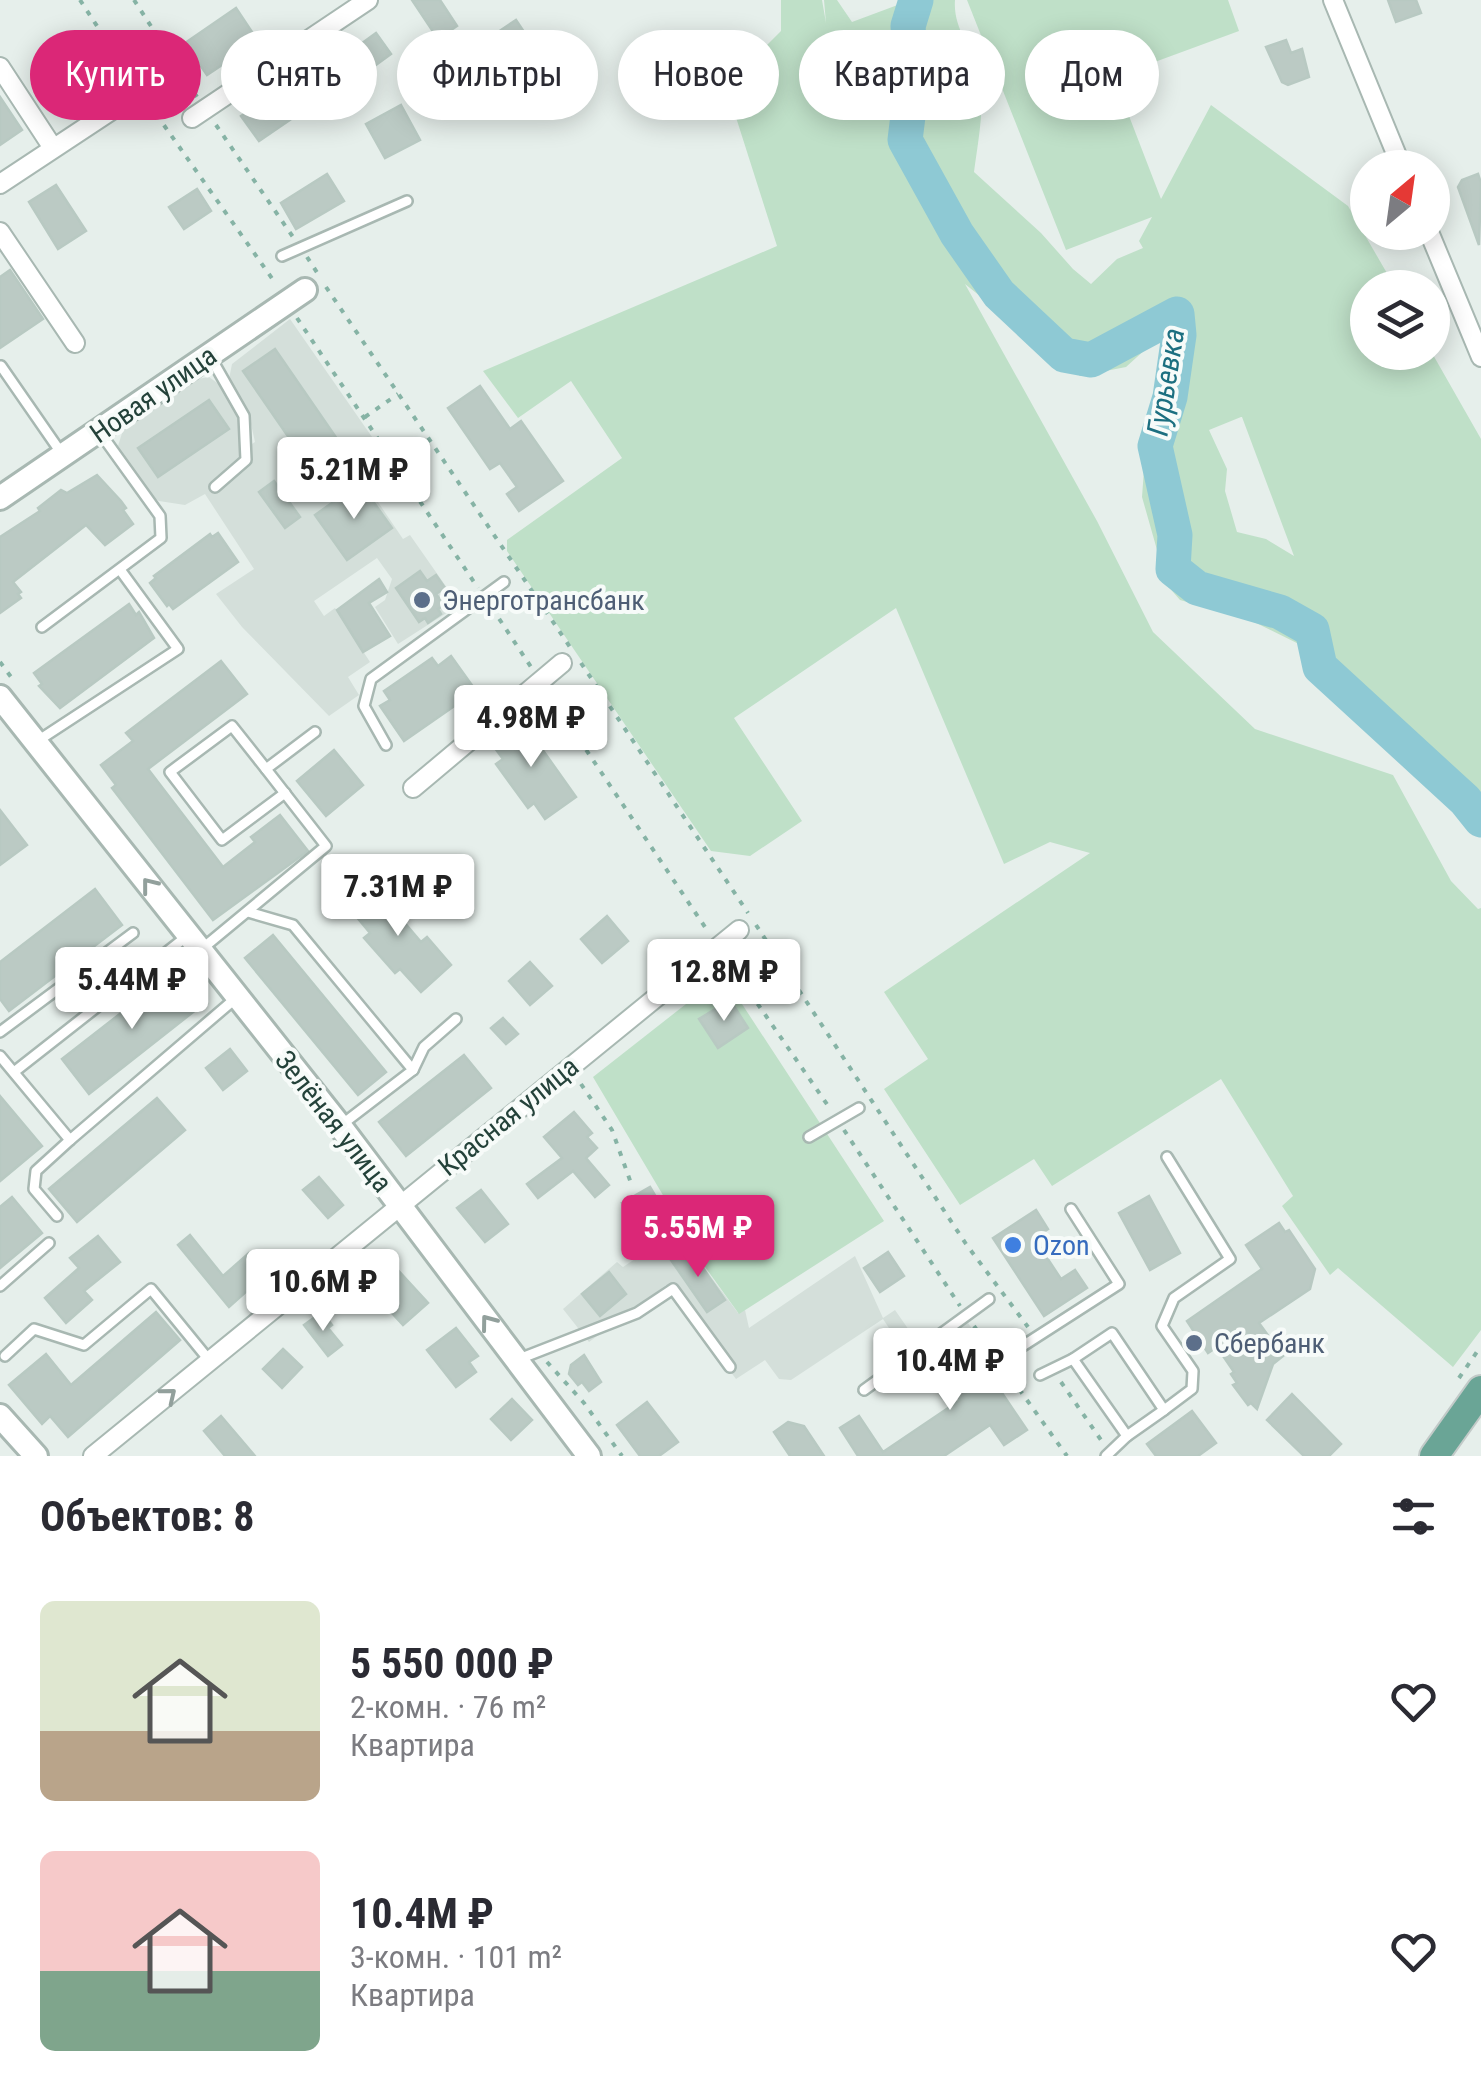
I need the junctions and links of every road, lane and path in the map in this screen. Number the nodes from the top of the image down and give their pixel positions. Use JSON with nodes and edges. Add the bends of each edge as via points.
{"nodes":[{"id":1,"x":80,"y":0,"type":"edge"},
{"id":2,"x":368,"y":0,"type":"edge"},
{"id":3,"x":1332,"y":0,"type":"edge"},
{"id":4,"x":100,"y":30,"type":"edge"},
{"id":5,"x":0,"y":67,"type":"edge"},
{"id":6,"x":201,"y":112,"type":"edge"},
{"id":7,"x":96,"y":120,"type":"edge"},
{"id":8,"x":160,"y":120,"type":"edge"},
{"id":9,"x":53,"y":148,"type":"junction"},
{"id":10,"x":1394,"y":150,"type":"edge"},
{"id":11,"x":0,"y":184,"type":"edge"},
{"id":12,"x":407,"y":200,"type":"dead end"},
{"id":13,"x":0,"y":232,"type":"edge"},
{"id":14,"x":300,"y":248,"type":"junction"},
{"id":15,"x":1436,"y":250,"type":"edge"},
{"id":16,"x":282,"y":256,"type":"dead end"},
{"id":17,"x":295,"y":296,"type":"junction"},
{"id":18,"x":76,"y":343,"type":"dead end"},
{"id":19,"x":209,"y":356,"type":"junction"},
{"id":20,"x":1481,"y":357,"type":"edge"},
{"id":21,"x":1,"y":366,"type":"edge"},
{"id":22,"x":398,"y":394,"type":"junction"},
{"id":23,"x":364,"y":417,"type":"junction"},
{"id":24,"x":99,"y":432,"type":"junction"},
{"id":25,"x":63,"y":456,"type":"junction"},
{"id":26,"x":215,"y":486,"type":"dead end"},
{"id":27,"x":0,"y":498,"type":"edge"},
{"id":28,"x":121,"y":571,"type":"junction"},
{"id":29,"x":504,"y":582,"type":"dead end"},
{"id":30,"x":484,"y":596,"type":"junction"},
{"id":31,"x":42,"y":627,"type":"dead end"},
{"id":32,"x":562,"y":663,"type":"dead end"},
{"id":33,"x":541,"y":682,"type":"junction"},
{"id":34,"x":0,"y":697,"type":"edge"},
{"id":35,"x":315,"y":732,"type":"dead end"},
{"id":36,"x":36,"y":742,"type":"junction"},
{"id":37,"x":386,"y":744,"type":"dead end"},
{"id":38,"x":266,"y":769,"type":"junction"},
{"id":39,"x":413,"y":788,"type":"dead end"},
{"id":40,"x":285,"y":793,"type":"junction"},
{"id":41,"x":248,"y":912,"type":"junction"},
{"id":42,"x":740,"y":930,"type":"dead end"},
{"id":43,"x":133,"y":932,"type":"dead end"},
{"id":44,"x":194,"y":943,"type":"junction"},
{"id":45,"x":718,"y":947,"type":"junction"},
{"id":46,"x":236,"y":998,"type":"junction"},
{"id":47,"x":456,"y":1019,"type":"dead end"},
{"id":48,"x":0,"y":1032,"type":"edge"},
{"id":49,"x":0,"y":1056,"type":"edge"},
{"id":50,"x":570,"y":1067,"type":"junction"},
{"id":51,"x":413,"y":1070,"type":"junction"},
{"id":52,"x":14,"y":1072,"type":"junction"},
{"id":53,"x":859,"y":1108,"type":"dead end"},
{"id":54,"x":838,"y":1121,"type":"junction"},
{"id":55,"x":340,"y":1126,"type":"junction"},
{"id":56,"x":809,"y":1137,"type":"dead end"},
{"id":57,"x":70,"y":1140,"type":"junction"},
{"id":58,"x":1167,"y":1158,"type":"dead end"},
{"id":59,"x":632,"y":1186,"type":"dead end"},
{"id":60,"x":400,"y":1204,"type":"junction"},
{"id":61,"x":1071,"y":1209,"type":"dead end"},
{"id":62,"x":57,"y":1216,"type":"dead end"},
{"id":63,"x":49,"y":1244,"type":"dead end"},
{"id":64,"x":0,"y":1286,"type":"edge"},
{"id":65,"x":989,"y":1299,"type":"dead end"},
{"id":66,"x":967,"y":1316,"type":"junction"},
{"id":67,"x":1036,"y":1337,"type":"junction"},
{"id":68,"x":1022,"y":1347,"type":"dead end"},
{"id":69,"x":4,"y":1356,"type":"dead end"},
{"id":70,"x":1073,"y":1359,"type":"junction"},
{"id":71,"x":516,"y":1360,"type":"junction"},
{"id":72,"x":211,"y":1362,"type":"junction"},
{"id":73,"x":730,"y":1367,"type":"dead end"},
{"id":74,"x":1050,"y":1367,"type":"junction"},
{"id":75,"x":1040,"y":1375,"type":"dead end"},
{"id":76,"x":864,"y":1390,"type":"dead end"},
{"id":77,"x":1481,"y":1390,"type":"edge"},
{"id":78,"x":1164,"y":1410,"type":"junction"},
{"id":79,"x":0,"y":1416,"type":"edge"},
{"id":80,"x":1127,"y":1436,"type":"junction"},
{"id":81,"x":1108,"y":1454,"type":"edge"},
{"id":82,"x":36,"y":1456,"type":"edge"},
{"id":83,"x":93,"y":1456,"type":"edge"},
{"id":84,"x":588,"y":1456,"type":"edge"},
{"id":85,"x":1067,"y":1456,"type":"edge"},
{"id":86,"x":1434,"y":1456,"type":"edge"}],
"edges":[{"from":1,"to":4,"type":"path"},
{"from":2,"to":6,"type":"street"},
{"from":3,"to":10,"type":"street"},
{"from":5,"to":9,"type":"street"},
{"from":7,"to":9,"type":"street"},
{"from":8,"to":17,"type":"path","via":[[277,285]]},
{"from":9,"to":11,"type":"street"},
{"from":12,"to":14,"type":"lane"},
{"from":13,"to":18,"type":"street"},
{"from":14,"to":16,"type":"lane"},
{"from":14,"to":22,"type":"path"},
{"from":15,"to":20,"type":"street"},
{"from":17,"to":19,"type":"street","name":"Новая улица"},
{"from":17,"to":23,"type":"path"},
{"from":19,"to":24,"type":"street","name":"Новая улица"},
{"from":19,"to":26,"type":"lane","via":[[244,416],[246,460]]},
{"from":21,"to":25,"type":"lane"},
{"from":22,"to":23,"type":"path"},
{"from":22,"to":67,"type":"path","via":[[966,1244]]},
{"from":23,"to":30,"type":"path"},
{"from":24,"to":25,"type":"street","name":"Новая улица"},
{"from":24,"to":28,"type":"lane","via":[[160,516],[161,538]]},
{"from":25,"to":27,"type":"street","name":"Новая улица"},
{"from":28,"to":31,"type":"lane"},
{"from":28,"to":36,"type":"lane","via":[[178,649]]},
{"from":29,"to":30,"type":"lane"},
{"from":30,"to":33,"type":"path"},
{"from":30,"to":37,"type":"lane","via":[[371,679],[364,706]]},
{"from":32,"to":33,"type":"street"},
{"from":33,"to":39,"type":"street"},
{"from":33,"to":45,"type":"path"},
{"from":34,"to":36,"type":"street","name":"Зелёная улица"},
{"from":35,"to":38,"type":"lane"},
{"from":44,"to":36,"type":"street","name":"Зелёная улица","one_way":true},
{"from":38,"to":40,"type":"lane"},
{"from":38,"to":40,"type":"lane","via":[[232,726],[170,772],[222,840]]},
{"from":40,"to":41,"type":"lane","via":[[326,846]]},
{"from":41,"to":44,"type":"lane"},
{"from":41,"to":51,"type":"lane","via":[[294,925]]},
{"from":42,"to":45,"type":"street","name":"Красная улица"},
{"from":43,"to":48,"type":"lane"},
{"from":44,"to":46,"type":"street","name":"Зелёная улица"},
{"from":44,"to":52,"type":"lane"},
{"from":45,"to":50,"type":"street","name":"Красная улица"},
{"from":45,"to":54,"type":"path"},
{"from":46,"to":55,"type":"street","name":"Зелёная улица"},
{"from":46,"to":57,"type":"lane"},
{"from":47,"to":51,"type":"lane","via":[[424,1047]]},
{"from":49,"to":52,"type":"lane"},
{"from":50,"to":59,"type":"path","via":[[612,1130]]},
{"from":50,"to":60,"type":"street","name":"Красная улица"},
{"from":51,"to":55,"type":"lane"},
{"from":52,"to":57,"type":"lane"},
{"from":53,"to":54,"type":"lane"},
{"from":54,"to":56,"type":"lane"},
{"from":54,"to":66,"type":"path"},
{"from":55,"to":60,"type":"street","name":"Зелёная улица"},
{"from":57,"to":62,"type":"lane","via":[[36,1172],[34,1190]]},
{"from":58,"to":78,"type":"lane","via":[[1230,1259],[1174,1298],[1162,1326],[1192,1371],[1192,1388]]},
{"from":71,"to":60,"type":"street","name":"Зелёная улица","one_way":true},
{"from":60,"to":72,"type":"street","name":"Красная улица"},
{"from":61,"to":67,"type":"lane","via":[[1119,1284]]},
{"from":63,"to":64,"type":"lane"},
{"from":65,"to":66,"type":"lane"},
{"from":66,"to":76,"type":"lane"},
{"from":66,"to":85,"type":"path"},
{"from":67,"to":68,"type":"lane"},
{"from":69,"to":72,"type":"lane","via":[[34,1330],[84,1345],[151,1289]]},
{"from":70,"to":74,"type":"lane"},
{"from":70,"to":78,"type":"lane","via":[[1112,1333]]},
{"from":70,"to":80,"type":"lane"},
{"from":71,"to":73,"type":"lane","via":[[637,1313],[673,1289]]},
{"from":71,"to":84,"type":"street","name":"Зелёная улица"},
{"from":83,"to":72,"type":"street","name":"Красная улица","one_way":true},
{"from":74,"to":75,"type":"lane"},
{"from":74,"to":81,"type":"path"},
{"from":77,"to":86,"type":"main road"},
{"from":78,"to":80,"type":"lane"},
{"from":79,"to":82,"type":"street"},
{"from":80,"to":81,"type":"lane"}]}
